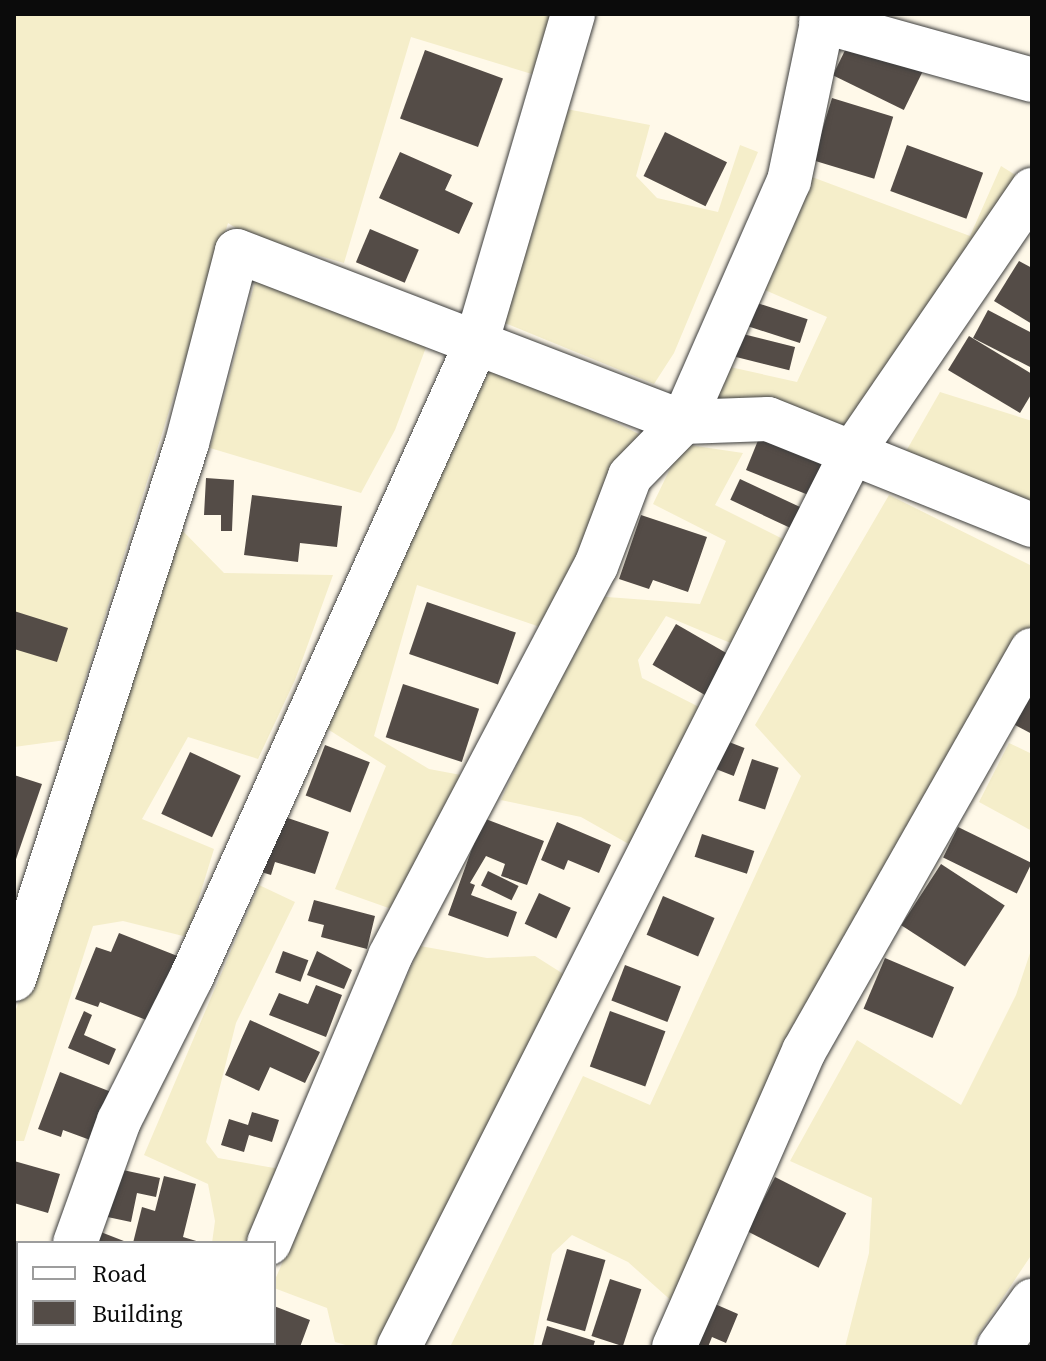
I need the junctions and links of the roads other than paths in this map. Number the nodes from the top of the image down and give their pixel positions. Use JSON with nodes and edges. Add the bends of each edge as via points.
{"nodes":[{"id":1,"x":573,"y":14,"type":"edge"},
{"id":2,"x":822,"y":17,"type":"edge"},
{"id":3,"x":1032,"y":80,"type":"edge"},
{"id":4,"x":1032,"y":190,"type":"edge"},
{"id":5,"x":476,"y":344,"type":"junction"},
{"id":6,"x":683,"y":422,"type":"junction"},
{"id":7,"x":852,"y":453,"type":"junction"},
{"id":8,"x":1032,"y":525,"type":"edge"},
{"id":9,"x":1032,"y":650,"type":"edge"},
{"id":10,"x":14,"y":979,"type":"edge"},
{"id":11,"x":76,"y":1241,"type":"edge"},
{"id":12,"x":270,"y":1241,"type":"edge"},
{"id":13,"x":1032,"y":1301,"type":"edge"},
{"id":14,"x":399,"y":1347,"type":"edge"},
{"id":15,"x":674,"y":1347,"type":"edge"},
{"id":16,"x":999,"y":1347,"type":"edge"}],
"edges":[{"from":1,"to":5,"type":"street"},
{"from":2,"to":3,"type":"street"},
{"from":2,"to":6,"type":"street","via":[[789,181]]},
{"from":4,"to":7,"type":"street"},
{"from":5,"to":6,"type":"street"},
{"from":5,"to":10,"type":"street","via":[[237,251],[187,443]]},
{"from":5,"to":11,"type":"street","via":[[191,978],[119,1121]]},
{"from":6,"to":7,"type":"street","via":[[768,419]]},
{"from":6,"to":12,"type":"street","via":[[630,476],[596,566],[390,956]]},
{"from":7,"to":8,"type":"street"},
{"from":7,"to":14,"type":"street"},
{"from":9,"to":15,"type":"street","via":[[804,1051]]},
{"from":13,"to":16,"type":"street"}]}
